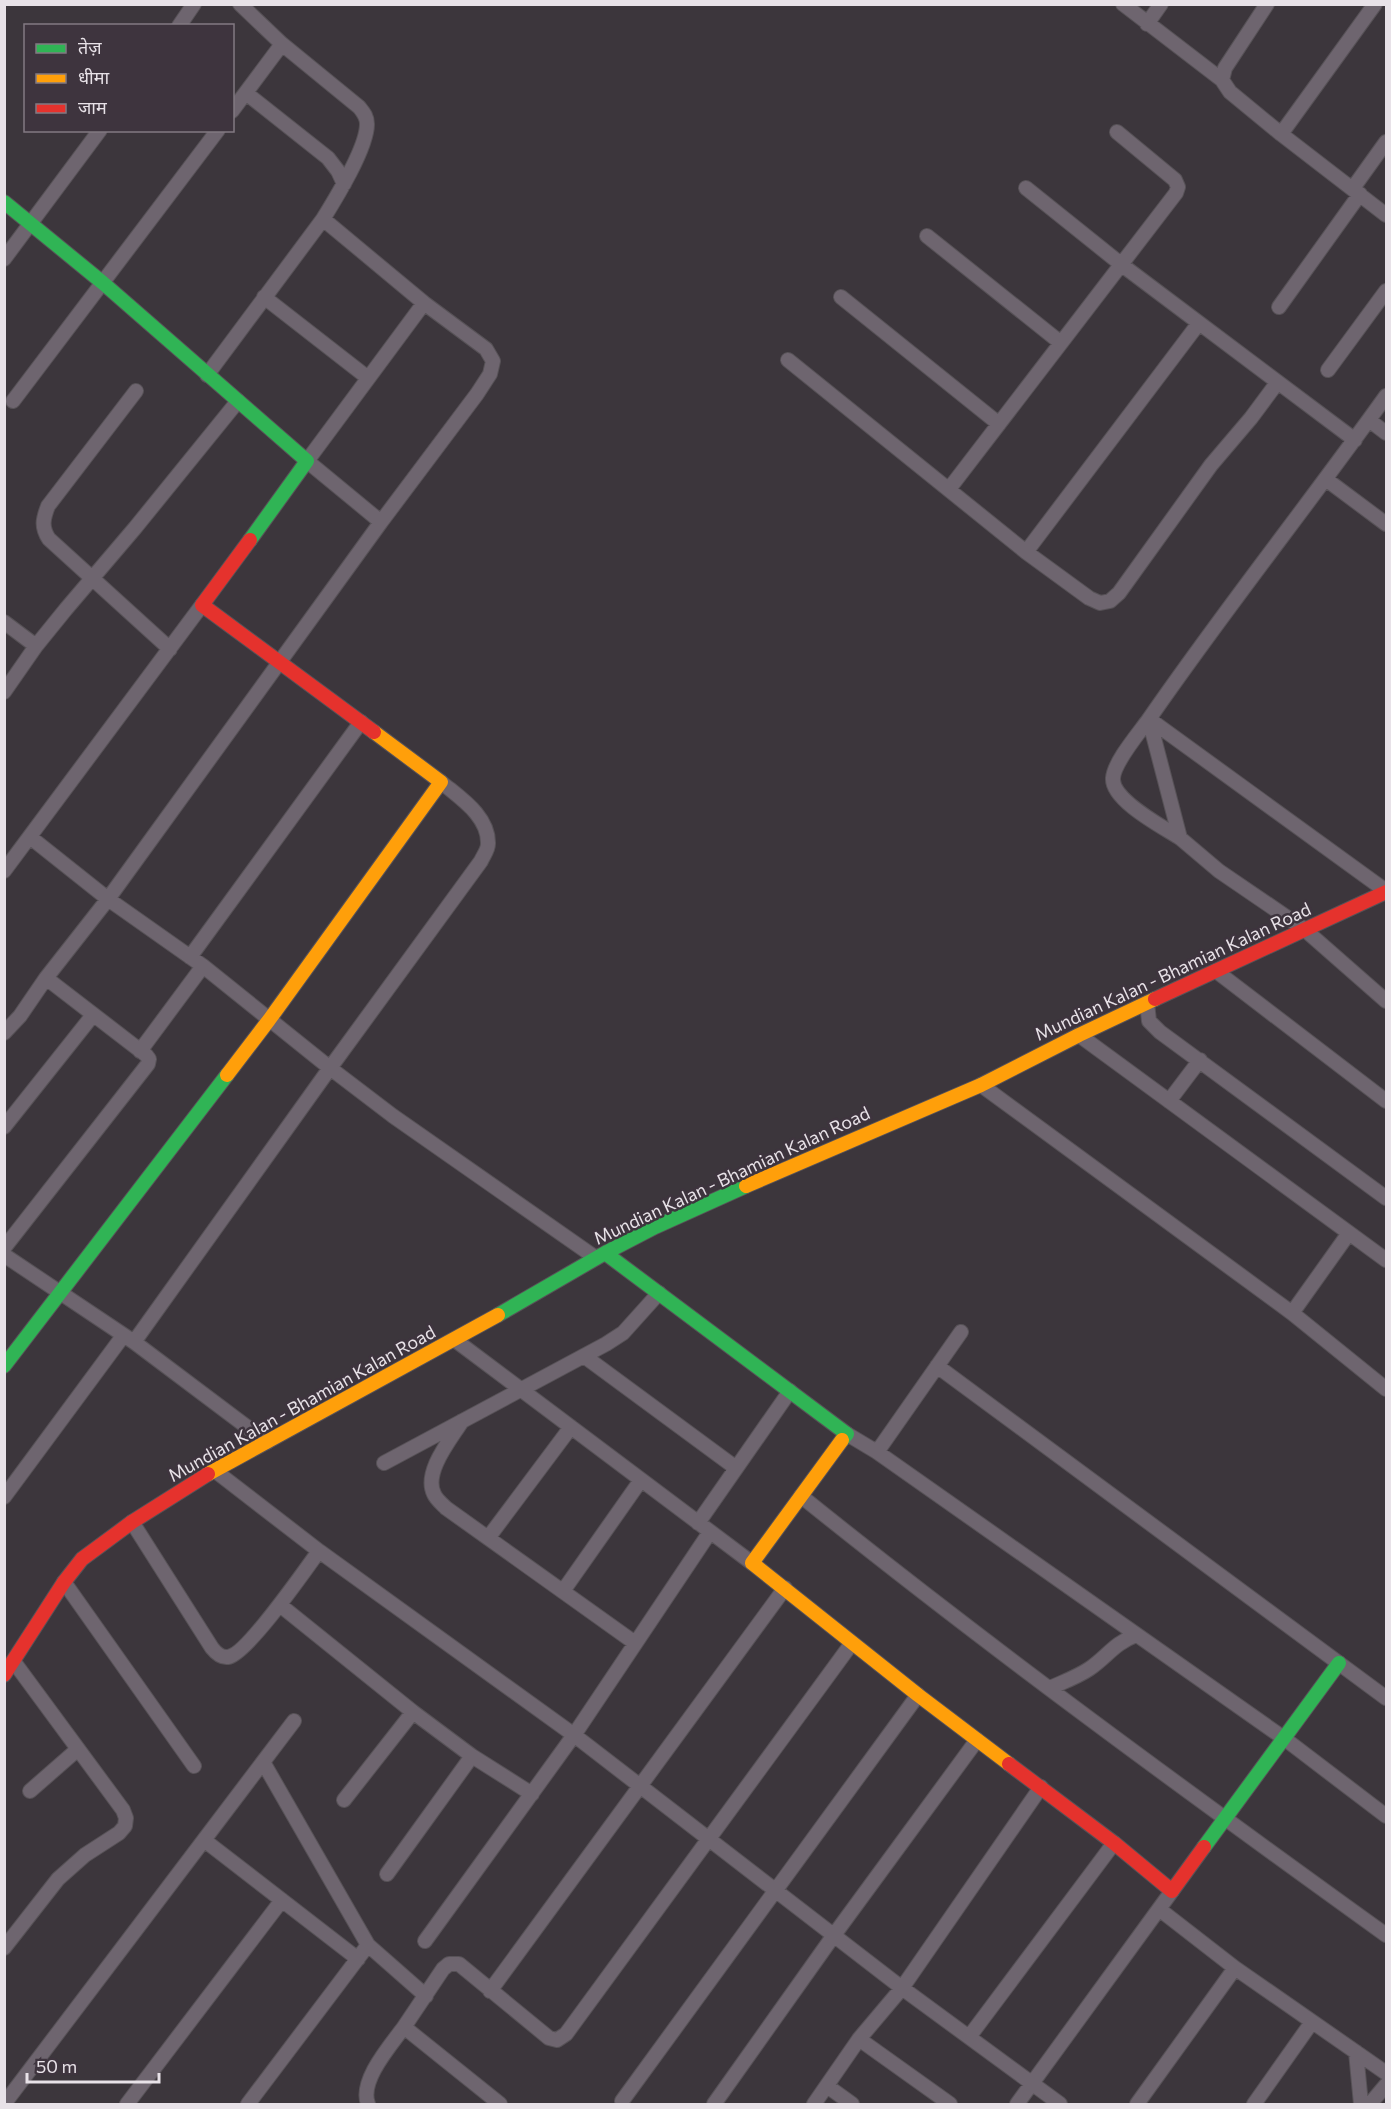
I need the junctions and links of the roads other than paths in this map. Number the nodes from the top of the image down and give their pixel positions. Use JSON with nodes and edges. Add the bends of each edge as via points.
{"nodes":[{"id":1,"x":194,"y":4,"type":"edge"},
{"id":2,"x":240,"y":4,"type":"edge"},
{"id":3,"x":1123,"y":4,"type":"edge"},
{"id":4,"x":1161,"y":4,"type":"edge"},
{"id":5,"x":1267,"y":4,"type":"edge"},
{"id":6,"x":1375,"y":4,"type":"edge"},
{"id":7,"x":180,"y":24,"type":"edge"},
{"id":8,"x":1147,"y":24,"type":"junction"},
{"id":9,"x":282,"y":44,"type":"junction"},
{"id":10,"x":1222,"y":80,"type":"junction"},
{"id":11,"x":246,"y":93,"type":"junction"},
{"id":12,"x":234,"y":108,"type":"edge"},
{"id":13,"x":99,"y":132,"type":"edge"},
{"id":14,"x":217,"y":132,"type":"edge"},
{"id":15,"x":1117,"y":132,"type":"dead end"},
{"id":16,"x":1281,"y":134,"type":"junction"},
{"id":17,"x":1386,"y":142,"type":"edge"},
{"id":18,"x":361,"y":146,"type":"junction"},
{"id":19,"x":338,"y":171,"type":"junction"},
{"id":20,"x":344,"y":184,"type":"junction"},
{"id":21,"x":1026,"y":188,"type":"dead end"},
{"id":22,"x":1357,"y":191,"type":"junction"},
{"id":23,"x":4,"y":202,"type":"edge"},
{"id":24,"x":1386,"y":215,"type":"edge"},
{"id":25,"x":323,"y":219,"type":"junction"},
{"id":26,"x":31,"y":223,"type":"junction"},
{"id":27,"x":927,"y":236,"type":"dead end"},
{"id":28,"x":4,"y":259,"type":"edge"},
{"id":29,"x":1122,"y":265,"type":"junction"},
{"id":30,"x":103,"y":284,"type":"junction"},
{"id":31,"x":1386,"y":291,"type":"edge"},
{"id":32,"x":264,"y":297,"type":"junction"},
{"id":33,"x":841,"y":297,"type":"dead end"},
{"id":34,"x":424,"y":303,"type":"junction"},
{"id":35,"x":1279,"y":307,"type":"dead end"},
{"id":36,"x":1199,"y":323,"type":"junction"},
{"id":37,"x":1061,"y":343,"type":"junction"},
{"id":38,"x":788,"y":360,"type":"dead end"},
{"id":39,"x":1328,"y":370,"type":"dead end"},
{"id":40,"x":207,"y":375,"type":"junction"},
{"id":41,"x":368,"y":378,"type":"junction"},
{"id":42,"x":1276,"y":383,"type":"junction"},
{"id":43,"x":136,"y":391,"type":"dead end"},
{"id":44,"x":1386,"y":396,"type":"edge"},
{"id":45,"x":13,"y":401,"type":"dead end"},
{"id":46,"x":238,"y":401,"type":"junction"},
{"id":47,"x":1369,"y":420,"type":"junction"},
{"id":48,"x":999,"y":424,"type":"junction"},
{"id":49,"x":1386,"y":433,"type":"edge"},
{"id":50,"x":1355,"y":441,"type":"junction"},
{"id":51,"x":307,"y":461,"type":"junction"},
{"id":52,"x":1326,"y":480,"type":"junction"},
{"id":53,"x":949,"y":489,"type":"junction"},
{"id":54,"x":381,"y":522,"type":"junction"},
{"id":55,"x":1386,"y":524,"type":"edge"},
{"id":56,"x":1026,"y":552,"type":"junction"},
{"id":57,"x":93,"y":578,"type":"junction"},
{"id":58,"x":202,"y":605,"type":"junction"},
{"id":59,"x":4,"y":622,"type":"edge"},
{"id":60,"x":36,"y":646,"type":"junction"},
{"id":61,"x":170,"y":649,"type":"junction"},
{"id":62,"x":280,"y":663,"type":"junction"},
{"id":63,"x":4,"y":692,"type":"edge"},
{"id":64,"x":1149,"y":719,"type":"junction"},
{"id":65,"x":362,"y":722,"type":"junction"},
{"id":66,"x":441,"y":782,"type":"junction"},
{"id":67,"x":30,"y":837,"type":"junction"},
{"id":68,"x":1179,"y":838,"type":"junction"},
{"id":69,"x":4,"y":871,"type":"edge"},
{"id":70,"x":1386,"y":892,"type":"edge"},
{"id":71,"x":108,"y":899,"type":"junction"},
{"id":72,"x":1304,"y":929,"type":"junction"},
{"id":73,"x":190,"y":957,"type":"junction"},
{"id":74,"x":203,"y":966,"type":"junction"},
{"id":75,"x":1216,"y":971,"type":"junction"},
{"id":76,"x":46,"y":978,"type":"junction"},
{"id":77,"x":1386,"y":1001,"type":"edge"},
{"id":78,"x":1147,"y":1003,"type":"junction"},
{"id":79,"x":93,"y":1015,"type":"junction"},
{"id":80,"x":269,"y":1020,"type":"junction"},
{"id":81,"x":4,"y":1034,"type":"edge"},
{"id":82,"x":1079,"y":1035,"type":"junction"},
{"id":83,"x":140,"y":1051,"type":"junction"},
{"id":84,"x":1200,"y":1060,"type":"junction"},
{"id":85,"x":330,"y":1068,"type":"junction"},
{"id":86,"x":981,"y":1085,"type":"junction"},
{"id":87,"x":1169,"y":1101,"type":"junction"},
{"id":88,"x":1386,"y":1101,"type":"edge"},
{"id":89,"x":4,"y":1127,"type":"edge"},
{"id":90,"x":1386,"y":1198,"type":"edge"},
{"id":91,"x":1349,"y":1233,"type":"junction"},
{"id":92,"x":4,"y":1248,"type":"edge"},
{"id":93,"x":4,"y":1255,"type":"edge"},
{"id":94,"x":601,"y":1256,"type":"junction"},
{"id":95,"x":1386,"y":1260,"type":"edge"},
{"id":96,"x":659,"y":1293,"type":"junction"},
{"id":97,"x":60,"y":1294,"type":"junction"},
{"id":98,"x":1292,"y":1313,"type":"junction"},
{"id":99,"x":961,"y":1332,"type":"dead end"},
{"id":100,"x":128,"y":1339,"type":"junction"},
{"id":101,"x":455,"y":1340,"type":"junction"},
{"id":102,"x":584,"y":1356,"type":"junction"},
{"id":103,"x":4,"y":1366,"type":"edge"},
{"id":104,"x":937,"y":1366,"type":"junction"},
{"id":105,"x":521,"y":1389,"type":"junction"},
{"id":106,"x":1386,"y":1389,"type":"edge"},
{"id":107,"x":790,"y":1391,"type":"junction"},
{"id":108,"x":462,"y":1421,"type":"junction"},
{"id":109,"x":571,"y":1427,"type":"junction"},
{"id":110,"x":847,"y":1434,"type":"junction"},
{"id":111,"x":267,"y":1442,"type":"junction"},
{"id":112,"x":877,"y":1452,"type":"junction"},
{"id":113,"x":384,"y":1463,"type":"dead end"},
{"id":114,"x":736,"y":1468,"type":"junction"},
{"id":115,"x":214,"y":1470,"type":"junction"},
{"id":116,"x":641,"y":1480,"type":"junction"},
{"id":117,"x":801,"y":1496,"type":"junction"},
{"id":118,"x":4,"y":1497,"type":"edge"},
{"id":119,"x":132,"y":1522,"type":"junction"},
{"id":120,"x":698,"y":1523,"type":"junction"},
{"id":121,"x":710,"y":1532,"type":"junction"},
{"id":122,"x":488,"y":1538,"type":"junction"},
{"id":123,"x":319,"y":1551,"type":"junction"},
{"id":124,"x":752,"y":1563,"type":"junction"},
{"id":125,"x":64,"y":1582,"type":"junction"},
{"id":126,"x":785,"y":1588,"type":"junction"},
{"id":127,"x":562,"y":1591,"type":"junction"},
{"id":128,"x":280,"y":1605,"type":"junction"},
{"id":129,"x":1136,"y":1635,"type":"junction"},
{"id":130,"x":635,"y":1643,"type":"junction"},
{"id":131,"x":852,"y":1643,"type":"junction"},
{"id":132,"x":14,"y":1662,"type":"junction"},
{"id":133,"x":1339,"y":1663,"type":"junction"},
{"id":134,"x":4,"y":1674,"type":"edge"},
{"id":135,"x":1050,"y":1688,"type":"junction"},
{"id":136,"x":918,"y":1695,"type":"junction"},
{"id":137,"x":1386,"y":1698,"type":"edge"},
{"id":138,"x":413,"y":1712,"type":"junction"},
{"id":139,"x":294,"y":1721,"type":"dead end"},
{"id":140,"x":574,"y":1735,"type":"junction"},
{"id":141,"x":1285,"y":1738,"type":"junction"},
{"id":142,"x":977,"y":1740,"type":"junction"},
{"id":143,"x":78,"y":1749,"type":"junction"},
{"id":144,"x":472,"y":1756,"type":"junction"},
{"id":145,"x":263,"y":1762,"type":"junction"},
{"id":146,"x":194,"y":1766,"type":"dead end"},
{"id":147,"x":642,"y":1785,"type":"junction"},
{"id":148,"x":1041,"y":1787,"type":"junction"},
{"id":149,"x":30,"y":1791,"type":"dead end"},
{"id":150,"x":532,"y":1794,"type":"junction"},
{"id":151,"x":344,"y":1800,"type":"dead end"},
{"id":152,"x":1386,"y":1816,"type":"edge"},
{"id":153,"x":1225,"y":1819,"type":"junction"},
{"id":154,"x":710,"y":1839,"type":"junction"},
{"id":155,"x":204,"y":1840,"type":"junction"},
{"id":156,"x":1114,"y":1843,"type":"junction"},
{"id":157,"x":387,"y":1874,"type":"dead end"},
{"id":158,"x":776,"y":1891,"type":"junction"},
{"id":159,"x":1172,"y":1891,"type":"junction"},
{"id":160,"x":282,"y":1900,"type":"junction"},
{"id":161,"x":1159,"y":1909,"type":"junction"},
{"id":162,"x":834,"y":1935,"type":"junction"},
{"id":163,"x":1386,"y":1935,"type":"edge"},
{"id":164,"x":424,"y":1941,"type":"dead end"},
{"id":165,"x":368,"y":1945,"type":"junction"},
{"id":166,"x":4,"y":1948,"type":"edge"},
{"id":167,"x":358,"y":1959,"type":"junction"},
{"id":168,"x":1235,"y":1968,"type":"junction"},
{"id":169,"x":902,"y":1988,"type":"junction"},
{"id":170,"x":490,"y":1991,"type":"junction"},
{"id":171,"x":426,"y":1996,"type":"junction"},
{"id":172,"x":1312,"y":2022,"type":"junction"},
{"id":173,"x":404,"y":2027,"type":"junction"},
{"id":174,"x":969,"y":2037,"type":"junction"},
{"id":175,"x":860,"y":2039,"type":"junction"},
{"id":176,"x":1356,"y":2052,"type":"junction"},
{"id":177,"x":1386,"y":2073,"type":"edge"},
{"id":178,"x":1032,"y":2083,"type":"junction"},
{"id":179,"x":1386,"y":2085,"type":"edge"},
{"id":180,"x":827,"y":2086,"type":"junction"},
{"id":181,"x":622,"y":2101,"type":"dead end"},
{"id":182,"x":4,"y":2104,"type":"edge"},
{"id":183,"x":127,"y":2104,"type":"edge"},
{"id":184,"x":248,"y":2104,"type":"edge"},
{"id":185,"x":367,"y":2104,"type":"edge"},
{"id":186,"x":500,"y":2104,"type":"edge"},
{"id":187,"x":714,"y":2104,"type":"edge"},
{"id":188,"x":814,"y":2104,"type":"edge"},
{"id":189,"x":852,"y":2104,"type":"edge"},
{"id":190,"x":950,"y":2104,"type":"edge"},
{"id":191,"x":1017,"y":2104,"type":"edge"},
{"id":192,"x":1060,"y":2104,"type":"edge"},
{"id":193,"x":1137,"y":2104,"type":"edge"},
{"id":194,"x":1254,"y":2104,"type":"edge"},
{"id":195,"x":1361,"y":2104,"type":"edge"},
{"id":196,"x":1370,"y":2104,"type":"edge"}],
"edges":[{"from":1,"to":7,"type":"street"},
{"from":2,"to":9,"type":"street"},
{"from":3,"to":8,"type":"street"},
{"from":4,"to":8,"type":"street"},
{"from":5,"to":10,"type":"street","via":[[1225,68]]},
{"from":6,"to":16,"type":"street"},
{"from":8,"to":10,"type":"street"},
{"from":9,"to":11,"type":"street"},
{"from":9,"to":18,"type":"street","via":[[365,114],[366,132]]},
{"from":10,"to":16,"type":"street","via":[[1230,92]]},
{"from":11,"to":12,"type":"street"},
{"from":11,"to":19,"type":"street","via":[[328,158]]},
{"from":13,"to":26,"type":"street"},
{"from":14,"to":30,"type":"street"},
{"from":15,"to":29,"type":"street","via":[[1175,180],[1178,187]]},
{"from":16,"to":22,"type":"street"},
{"from":17,"to":22,"type":"street"},
{"from":18,"to":19,"type":"street","via":[[349,153]]},
{"from":18,"to":20,"type":"street"},
{"from":19,"to":20,"type":"street"},
{"from":20,"to":25,"type":"street"},
{"from":21,"to":29,"type":"street"},
{"from":22,"to":24,"type":"street"},
{"from":22,"to":35,"type":"street"},
{"from":23,"to":26,"type":"street"},
{"from":25,"to":32,"type":"street"},
{"from":25,"to":34,"type":"street"},
{"from":26,"to":28,"type":"street"},
{"from":26,"to":30,"type":"street"},
{"from":27,"to":37,"type":"street"},
{"from":29,"to":36,"type":"street"},
{"from":29,"to":37,"type":"street"},
{"from":30,"to":40,"type":"street"},
{"from":30,"to":45,"type":"street"},
{"from":31,"to":39,"type":"street"},
{"from":32,"to":40,"type":"street"},
{"from":32,"to":41,"type":"street"},
{"from":33,"to":48,"type":"street"},
{"from":34,"to":41,"type":"street"},
{"from":34,"to":54,"type":"street","via":[[486,349],[493,361],[477,394]]},
{"from":36,"to":42,"type":"street"},
{"from":36,"to":56,"type":"street"},
{"from":37,"to":48,"type":"street"},
{"from":38,"to":53,"type":"street"},
{"from":40,"to":46,"type":"street"},
{"from":41,"to":51,"type":"street"},
{"from":42,"to":50,"type":"street"},
{"from":42,"to":56,"type":"street","via":[[1110,601],[1100,603],[1089,598]]},
{"from":43,"to":57,"type":"street","via":[[43,517],[43,530],[49,539]]},
{"from":44,"to":47,"type":"street"},
{"from":46,"to":51,"type":"street"},
{"from":46,"to":57,"type":"street"},
{"from":47,"to":49,"type":"street"},
{"from":47,"to":50,"type":"street"},
{"from":48,"to":53,"type":"street"},
{"from":50,"to":52,"type":"street"},
{"from":51,"to":54,"type":"street"},
{"from":51,"to":58,"type":"street"},
{"from":52,"to":55,"type":"street"},
{"from":52,"to":64,"type":"street"},
{"from":53,"to":56,"type":"street"},
{"from":54,"to":62,"type":"street"},
{"from":57,"to":60,"type":"street"},
{"from":57,"to":61,"type":"street"},
{"from":58,"to":61,"type":"street"},
{"from":58,"to":62,"type":"street"},
{"from":59,"to":60,"type":"street"},
{"from":60,"to":63,"type":"street"},
{"from":61,"to":67,"type":"street"},
{"from":62,"to":65,"type":"street"},
{"from":62,"to":71,"type":"street"},
{"from":64,"to":68,"type":"street"},
{"from":64,"to":68,"type":"street","via":[[1118,764],[1113,778],[1115,790]]},
{"from":64,"to":70,"type":"street"},
{"from":65,"to":66,"type":"street"},
{"from":65,"to":73,"type":"street"},
{"from":66,"to":80,"type":"street"},
{"from":66,"to":85,"type":"street","via":[[471,807],[485,825],[489,846]]},
{"from":67,"to":69,"type":"street"},
{"from":67,"to":71,"type":"street"},
{"from":68,"to":72,"type":"street","via":[[1219,871]]},
{"from":70,"to":72,"type":"street","name":"Mundian Kalan - Bhamian Kalan Road"},
{"from":71,"to":73,"type":"street"},
{"from":71,"to":76,"type":"street"},
{"from":72,"to":75,"type":"street","name":"Mundian Kalan - Bhamian Kalan Road"},
{"from":72,"to":77,"type":"street"},
{"from":73,"to":74,"type":"street"},
{"from":74,"to":80,"type":"street"},
{"from":74,"to":83,"type":"street"},
{"from":75,"to":78,"type":"street","name":"Mundian Kalan - Bhamian Kalan Road"},
{"from":75,"to":88,"type":"street"},
{"from":76,"to":79,"type":"street"},
{"from":76,"to":81,"type":"street"},
{"from":78,"to":82,"type":"street","name":"Mundian Kalan - Bhamian Kalan Road"},
{"from":78,"to":84,"type":"street","via":[[1149,1021]]},
{"from":79,"to":83,"type":"street"},
{"from":79,"to":89,"type":"street"},
{"from":80,"to":85,"type":"street"},
{"from":80,"to":97,"type":"street"},
{"from":82,"to":86,"type":"street","name":"Mundian Kalan - Bhamian Kalan Road"},
{"from":82,"to":87,"type":"street"},
{"from":83,"to":92,"type":"street","via":[[149,1059],[148,1064]]},
{"from":84,"to":87,"type":"street"},
{"from":84,"to":90,"type":"street"},
{"from":85,"to":94,"type":"street"},
{"from":85,"to":100,"type":"street"},
{"from":86,"to":94,"type":"street","name":"Mundian Kalan - Bhamian Kalan Road","via":[[759,1180]]},
{"from":86,"to":98,"type":"street"},
{"from":87,"to":91,"type":"street"},
{"from":91,"to":95,"type":"street"},
{"from":91,"to":98,"type":"street"},
{"from":93,"to":97,"type":"street"},
{"from":94,"to":96,"type":"street"},
{"from":94,"to":101,"type":"street","name":"Mundian Kalan - Bhamian Kalan Road"},
{"from":96,"to":102,"type":"street","via":[[623,1333]]},
{"from":96,"to":107,"type":"street"},
{"from":97,"to":100,"type":"street"},
{"from":97,"to":103,"type":"street"},
{"from":98,"to":106,"type":"street"},
{"from":99,"to":104,"type":"street"},
{"from":100,"to":111,"type":"street"},
{"from":100,"to":118,"type":"street"},
{"from":101,"to":105,"type":"street"},
{"from":101,"to":111,"type":"street","name":"Mundian Kalan - Bhamian Kalan Road"},
{"from":102,"to":105,"type":"street"},
{"from":102,"to":114,"type":"street"},
{"from":104,"to":112,"type":"street"},
{"from":104,"to":133,"type":"street"},
{"from":105,"to":108,"type":"street"},
{"from":105,"to":109,"type":"street"},
{"from":107,"to":110,"type":"street"},
{"from":107,"to":114,"type":"street"},
{"from":108,"to":113,"type":"street"},
{"from":108,"to":122,"type":"street","via":[[430,1479],[434,1494],[446,1508]]},
{"from":109,"to":116,"type":"street"},
{"from":109,"to":122,"type":"street"},
{"from":110,"to":112,"type":"street"},
{"from":110,"to":117,"type":"street"},
{"from":111,"to":115,"type":"street","name":"Mundian Kalan - Bhamian Kalan Road"},
{"from":112,"to":129,"type":"street"},
{"from":114,"to":120,"type":"street"},
{"from":115,"to":119,"type":"street","name":"Mundian Kalan - Bhamian Kalan Road"},
{"from":115,"to":123,"type":"street"},
{"from":116,"to":120,"type":"street"},
{"from":116,"to":127,"type":"street"},
{"from":117,"to":124,"type":"street"},
{"from":117,"to":135,"type":"street"},
{"from":119,"to":125,"type":"street","name":"Mundian Kalan - Bhamian Kalan Road","via":[[82,1559]]},
{"from":119,"to":128,"type":"street","via":[[218,1655],[227,1658],[238,1653]]},
{"from":120,"to":121,"type":"street"},
{"from":121,"to":124,"type":"street"},
{"from":121,"to":130,"type":"street"},
{"from":122,"to":127,"type":"street"},
{"from":123,"to":128,"type":"street"},
{"from":123,"to":140,"type":"street"},
{"from":124,"to":126,"type":"street"},
{"from":125,"to":132,"type":"street","name":"Mundian Kalan - Bhamian Kalan Road"},
{"from":125,"to":146,"type":"street"},
{"from":126,"to":131,"type":"street"},
{"from":126,"to":147,"type":"street"},
{"from":127,"to":130,"type":"street"},
{"from":128,"to":138,"type":"street"},
{"from":129,"to":135,"type":"street","via":[[1113,1647],[1089,1669]]},
{"from":129,"to":141,"type":"street"},
{"from":130,"to":140,"type":"street"},
{"from":131,"to":136,"type":"street"},
{"from":131,"to":154,"type":"street"},
{"from":132,"to":134,"type":"street","name":"Mundian Kalan - Bhamian Kalan Road"},
{"from":132,"to":143,"type":"street"},
{"from":133,"to":137,"type":"street"},
{"from":133,"to":141,"type":"street"},
{"from":135,"to":153,"type":"street"},
{"from":136,"to":142,"type":"street"},
{"from":136,"to":158,"type":"street"},
{"from":138,"to":144,"type":"street"},
{"from":138,"to":151,"type":"street"},
{"from":139,"to":145,"type":"street"},
{"from":140,"to":147,"type":"street"},
{"from":140,"to":150,"type":"street"},
{"from":141,"to":152,"type":"street"},
{"from":141,"to":153,"type":"street"},
{"from":142,"to":148,"type":"street"},
{"from":142,"to":162,"type":"street"},
{"from":143,"to":149,"type":"street"},
{"from":143,"to":166,"type":"street","via":[[123,1810],[125,1826],[58,1879]]},
{"from":144,"to":150,"type":"street"},
{"from":144,"to":157,"type":"street"},
{"from":145,"to":155,"type":"street"},
{"from":145,"to":165,"type":"street"},
{"from":147,"to":154,"type":"street"},
{"from":147,"to":170,"type":"street"},
{"from":148,"to":156,"type":"street"},
{"from":148,"to":169,"type":"street"},
{"from":150,"to":164,"type":"street"},
{"from":153,"to":159,"type":"street"},
{"from":153,"to":163,"type":"street"},
{"from":154,"to":158,"type":"street"},
{"from":154,"to":170,"type":"street","via":[[558,2040],[549,2038]]},
{"from":155,"to":160,"type":"street"},
{"from":155,"to":182,"type":"street"},
{"from":156,"to":159,"type":"street"},
{"from":156,"to":174,"type":"street"},
{"from":158,"to":162,"type":"street"},
{"from":158,"to":181,"type":"street"},
{"from":159,"to":161,"type":"street"},
{"from":160,"to":167,"type":"street"},
{"from":160,"to":183,"type":"street"},
{"from":161,"to":168,"type":"street"},
{"from":161,"to":178,"type":"street"},
{"from":162,"to":169,"type":"street"},
{"from":162,"to":187,"type":"street"},
{"from":165,"to":167,"type":"street"},
{"from":165,"to":171,"type":"street"},
{"from":167,"to":184,"type":"street"},
{"from":168,"to":172,"type":"street"},
{"from":168,"to":193,"type":"street"},
{"from":169,"to":174,"type":"street"},
{"from":169,"to":175,"type":"street"},
{"from":170,"to":171,"type":"street","via":[[459,1964],[449,1964]]},
{"from":171,"to":173,"type":"street"},
{"from":172,"to":176,"type":"street"},
{"from":172,"to":194,"type":"street"},
{"from":173,"to":185,"type":"street","via":[[372,2073]]},
{"from":173,"to":186,"type":"street"},
{"from":174,"to":178,"type":"street"},
{"from":175,"to":180,"type":"street"},
{"from":175,"to":190,"type":"street"},
{"from":176,"to":177,"type":"street"},
{"from":176,"to":195,"type":"street"},
{"from":178,"to":191,"type":"street"},
{"from":178,"to":192,"type":"street"},
{"from":179,"to":196,"type":"street"},
{"from":180,"to":188,"type":"street"},
{"from":180,"to":189,"type":"street"}]}
